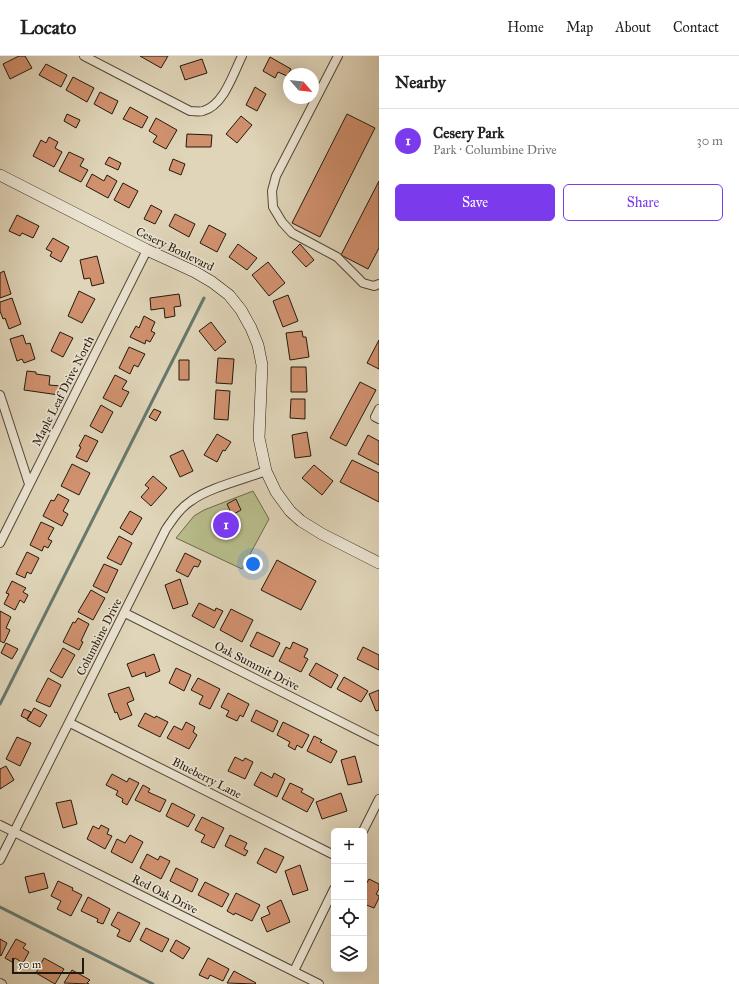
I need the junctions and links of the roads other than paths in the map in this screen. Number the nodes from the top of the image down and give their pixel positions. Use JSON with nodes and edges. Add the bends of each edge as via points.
{"nodes":[{"id":1,"x":84,"y":56,"type":"edge"},
{"id":2,"x":242,"y":56,"type":"edge"},
{"id":3,"x":338,"y":56,"type":"edge"},
{"id":4,"x":0,"y":175,"type":"edge"},
{"id":5,"x":147,"y":250,"type":"junction"},
{"id":6,"x":379,"y":284,"type":"edge"},
{"id":7,"x":0,"y":395,"type":"edge"},
{"id":8,"x":379,"y":409,"type":"edge"},
{"id":9,"x":379,"y":420,"type":"edge"},
{"id":10,"x":266,"y":471,"type":"junction"},
{"id":11,"x":29,"y":484,"type":"junction"},
{"id":12,"x":0,"y":543,"type":"edge"},
{"id":13,"x":379,"y":563,"type":"edge"},
{"id":14,"x":125,"y":613,"type":"junction"},
{"id":15,"x":70,"y":723,"type":"junction"},
{"id":16,"x":379,"y":741,"type":"edge"},
{"id":17,"x":379,"y":799,"type":"edge"},
{"id":18,"x":0,"y":824,"type":"edge"},
{"id":19,"x":364,"y":828,"type":"edge"},
{"id":20,"x":15,"y":832,"type":"junction"},
{"id":21,"x":331,"y":854,"type":"edge"},
{"id":22,"x":0,"y":860,"type":"edge"},
{"id":23,"x":331,"y":896,"type":"edge"},
{"id":24,"x":294,"y":971,"type":"junction"},
{"id":25,"x":319,"y":984,"type":"edge"}],
"edges":[{"from":1,"to":2,"type":"street","via":[[190,111],[201,112],[212,107],[222,97]]},
{"from":3,"to":6,"type":"street","via":[[276,176],[272,191],[273,207],[292,233],[337,257],[363,283],[374,286]]},
{"from":4,"to":5,"type":"main road","name":"Cesery Boulevard"},
{"from":5,"to":10,"type":"main road","name":"Cesery Boulevard","via":[[212,282],[229,295],[251,328],[262,365],[259,438]]},
{"from":5,"to":11,"type":"street","name":"Maple Leaf Drive North"},
{"from":7,"to":11,"type":"street"},
{"from":8,"to":9,"type":"street","via":[[375,417]]},
{"from":10,"to":13,"type":"main road","name":"Cesery Boulevard","via":[[276,492],[290,512],[301,521]]},
{"from":10,"to":14,"type":"street","name":"Columbine Drive","via":[[209,491],[191,501],[178,513],[166,529]]},
{"from":11,"to":12,"type":"street","name":"Maple Leaf Drive North"},
{"from":14,"to":15,"type":"street","name":"Columbine Drive"},
{"from":14,"to":16,"type":"street","name":"Oak Summit Drive"},
{"from":15,"to":20,"type":"street","name":"Columbine Drive"},
{"from":15,"to":21,"type":"street","name":"Blueberry Lane"},
{"from":17,"to":19,"type":"street"},
{"from":18,"to":20,"type":"street","name":"Red Oak Drive"},
{"from":20,"to":22,"type":"street","name":"Columbine Drive"},
{"from":20,"to":24,"type":"street","name":"Red Oak Drive"},
{"from":23,"to":24,"type":"street"},
{"from":24,"to":25,"type":"street","name":"Red Oak Drive"}]}
